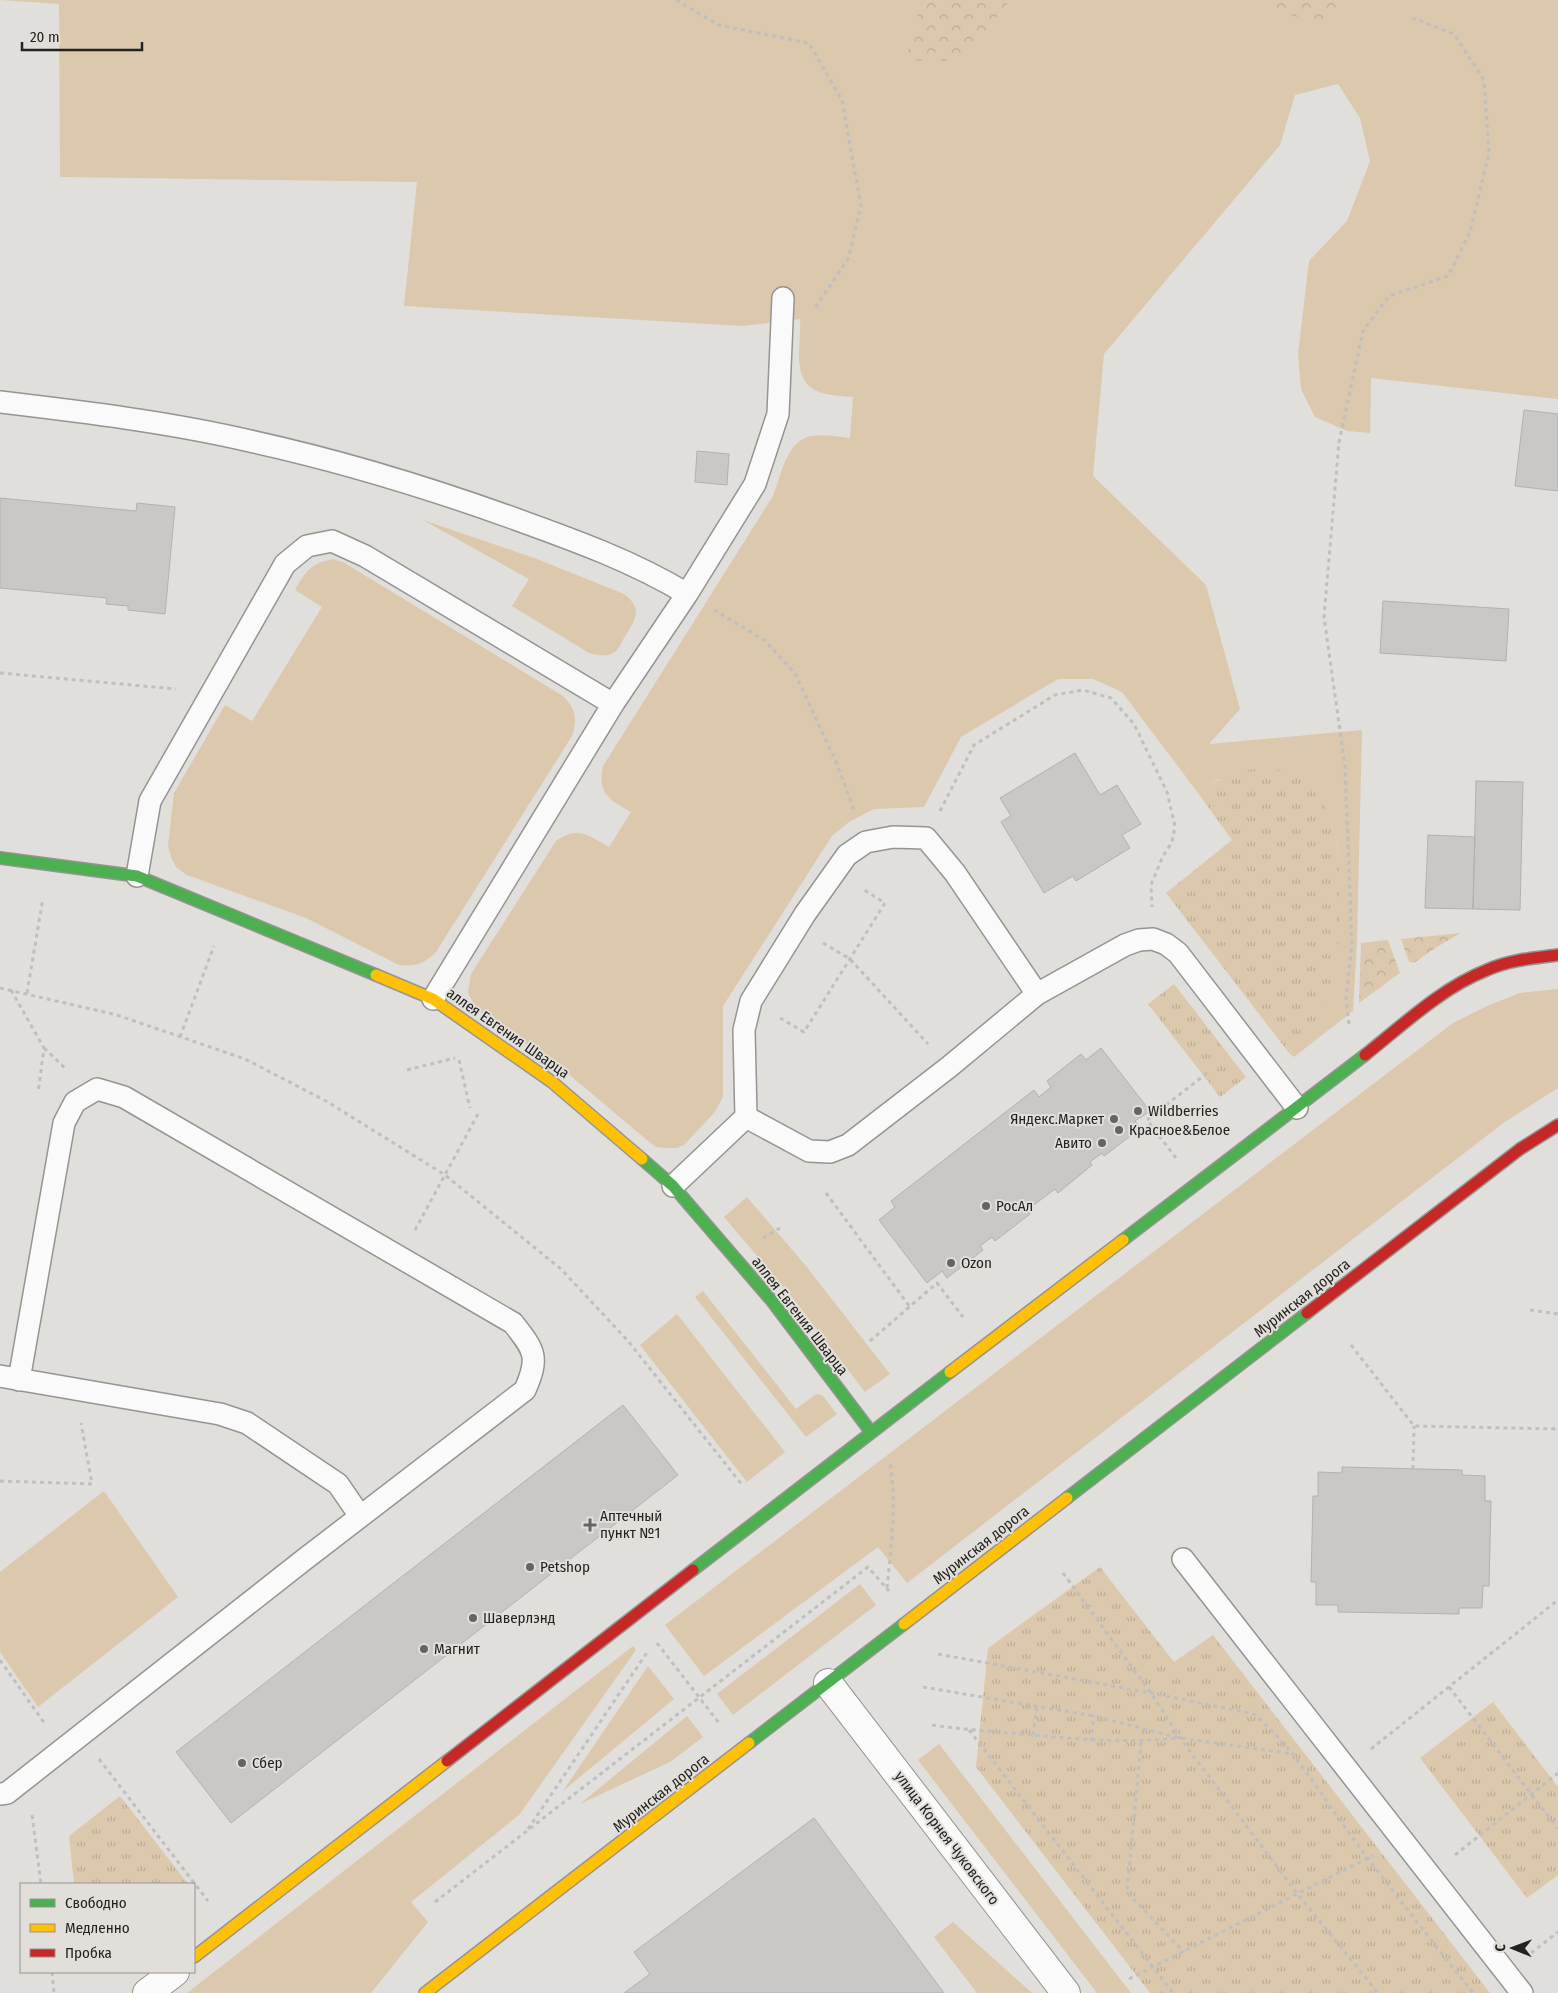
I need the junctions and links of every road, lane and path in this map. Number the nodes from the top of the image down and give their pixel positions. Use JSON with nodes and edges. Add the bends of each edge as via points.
{"nodes":[{"id":1,"x":676,"y":0,"type":"edge"},
{"id":2,"x":1414,"y":18,"type":"dead end"},
{"id":3,"x":783,"y":298,"type":"dead end"},
{"id":4,"x":781,"y":343,"type":"junction"},
{"id":5,"x":0,"y":402,"type":"edge"},
{"id":6,"x":687,"y":594,"type":"junction"},
{"id":7,"x":0,"y":673,"type":"edge"},
{"id":8,"x":212,"y":693,"type":"junction"},
{"id":9,"x":613,"y":704,"type":"junction"},
{"id":10,"x":926,"y":838,"type":"junction"},
{"id":11,"x":866,"y":842,"type":"junction"},
{"id":12,"x":0,"y":858,"type":"edge"},
{"id":13,"x":49,"y":865,"type":"junction"},
{"id":14,"x":836,"y":872,"type":"junction"},
{"id":15,"x":137,"y":876,"type":"junction"},
{"id":16,"x":226,"y":913,"type":"junction"},
{"id":17,"x":797,"y":927,"type":"junction"},
{"id":18,"x":1153,"y":939,"type":"junction"},
{"id":19,"x":1558,"y":955,"type":"edge"},
{"id":20,"x":850,"y":959,"type":"junction"},
{"id":21,"x":0,"y":988,"type":"edge"},
{"id":22,"x":10,"y":990,"type":"junction"},
{"id":23,"x":27,"y":994,"type":"junction"},
{"id":24,"x":1037,"y":994,"type":"junction"},
{"id":25,"x":433,"y":999,"type":"junction"},
{"id":26,"x":751,"y":1001,"type":"junction"},
{"id":27,"x":1350,"y":1032,"type":"dead end"},
{"id":28,"x":180,"y":1037,"type":"junction"},
{"id":29,"x":949,"y":1067,"type":"junction"},
{"id":30,"x":407,"y":1070,"type":"dead end"},
{"id":31,"x":1207,"y":1073,"type":"dead end"},
{"id":32,"x":38,"y":1093,"type":"dead end"},
{"id":33,"x":470,"y":1108,"type":"dead end"},
{"id":34,"x":1297,"y":1108,"type":"junction"},
{"id":35,"x":478,"y":1114,"type":"dead end"},
{"id":36,"x":746,"y":1117,"type":"junction"},
{"id":37,"x":1558,"y":1125,"type":"edge"},
{"id":38,"x":1179,"y":1162,"type":"dead end"},
{"id":39,"x":445,"y":1175,"type":"junction"},
{"id":40,"x":673,"y":1186,"type":"junction"},
{"id":41,"x":826,"y":1193,"type":"dead end"},
{"id":42,"x":400,"y":1257,"type":"junction"},
{"id":43,"x":910,"y":1307,"type":"junction"},
{"id":44,"x":1530,"y":1310,"type":"dead end"},
{"id":45,"x":1558,"y":1314,"type":"edge"},
{"id":46,"x":968,"y":1324,"type":"dead end"},
{"id":47,"x":870,"y":1341,"type":"dead end"},
{"id":48,"x":1351,"y":1345,"type":"dead end"},
{"id":49,"x":10,"y":1378,"type":"edge"},
{"id":50,"x":80,"y":1416,"type":"dead end"},
{"id":51,"x":884,"y":1422,"type":"junction"},
{"id":52,"x":1414,"y":1426,"type":"junction"},
{"id":53,"x":1558,"y":1429,"type":"edge"},
{"id":54,"x":871,"y":1432,"type":"junction"},
{"id":55,"x":1414,"y":1469,"type":"dead end"},
{"id":56,"x":0,"y":1481,"type":"edge"},
{"id":57,"x":748,"y":1493,"type":"dead end"},
{"id":58,"x":360,"y":1516,"type":"junction"},
{"id":59,"x":1182,"y":1559,"type":"dead end"},
{"id":60,"x":1063,"y":1573,"type":"dead end"},
{"id":61,"x":887,"y":1589,"type":"junction"},
{"id":62,"x":891,"y":1593,"type":"dead end"},
{"id":63,"x":1558,"y":1600,"type":"edge"},
{"id":64,"x":938,"y":1654,"type":"dead end"},
{"id":65,"x":0,"y":1660,"type":"edge"},
{"id":66,"x":828,"y":1683,"type":"junction"},
{"id":67,"x":923,"y":1687,"type":"dead end"},
{"id":68,"x":1449,"y":1687,"type":"junction"},
{"id":69,"x":1152,"y":1693,"type":"junction"},
{"id":70,"x":699,"y":1696,"type":"junction"},
{"id":71,"x":1037,"y":1706,"type":"junction"},
{"id":72,"x":1094,"y":1716,"type":"junction"},
{"id":73,"x":932,"y":1724,"type":"dead end"},
{"id":74,"x":47,"y":1726,"type":"dead end"},
{"id":75,"x":723,"y":1728,"type":"dead end"},
{"id":76,"x":969,"y":1730,"type":"junction"},
{"id":77,"x":1033,"y":1735,"type":"junction"},
{"id":78,"x":1180,"y":1738,"type":"junction"},
{"id":79,"x":1091,"y":1741,"type":"junction"},
{"id":80,"x":1141,"y":1742,"type":"junction"},
{"id":81,"x":1370,"y":1750,"type":"dead end"},
{"id":82,"x":1290,"y":1754,"type":"junction"},
{"id":83,"x":1300,"y":1755,"type":"dead end"},
{"id":84,"x":96,"y":1756,"type":"dead end"},
{"id":85,"x":1558,"y":1772,"type":"edge"},
{"id":86,"x":0,"y":1794,"type":"edge"},
{"id":87,"x":1531,"y":1794,"type":"junction"},
{"id":88,"x":31,"y":1806,"type":"dead end"},
{"id":89,"x":1558,"y":1829,"type":"edge"},
{"id":90,"x":526,"y":1831,"type":"junction"},
{"id":91,"x":1381,"y":1851,"type":"dead end"},
{"id":92,"x":1452,"y":1857,"type":"dead end"},
{"id":93,"x":1368,"y":1858,"type":"junction"},
{"id":94,"x":41,"y":1883,"type":"edge"},
{"id":95,"x":195,"y":1883,"type":"edge"},
{"id":96,"x":195,"y":1883,"type":"edge"},
{"id":97,"x":1297,"y":1893,"type":"junction"},
{"id":98,"x":435,"y":1902,"type":"dead end"},
{"id":99,"x":212,"y":1905,"type":"dead end"},
{"id":100,"x":1558,"y":1932,"type":"edge"},
{"id":101,"x":1184,"y":1952,"type":"junction"},
{"id":102,"x":1529,"y":1954,"type":"dead end"},
{"id":103,"x":195,"y":1956,"type":"edge"},
{"id":104,"x":1153,"y":1967,"type":"junction"},
{"id":105,"x":52,"y":1973,"type":"edge"},
{"id":106,"x":174,"y":1973,"type":"edge"},
{"id":107,"x":1129,"y":1979,"type":"dead end"},
{"id":108,"x":54,"y":1993,"type":"edge"},
{"id":109,"x":147,"y":1993,"type":"edge"},
{"id":110,"x":425,"y":1993,"type":"edge"},
{"id":111,"x":1066,"y":1993,"type":"edge"},
{"id":112,"x":1173,"y":1993,"type":"edge"},
{"id":113,"x":1378,"y":1993,"type":"edge"},
{"id":114,"x":1473,"y":1993,"type":"edge"},
{"id":115,"x":1522,"y":1993,"type":"edge"}],
"edges":[{"from":1,"to":4,"type":"path","via":[[719,25],[809,43],[842,100],[861,206],[848,259],[813,312]]},
{"from":2,"to":27,"type":"path","via":[[1454,34],[1484,80],[1489,153],[1470,232],[1448,276],[1389,296],[1363,331],[1339,442],[1324,617],[1345,766],[1352,944],[1346,998]]},
{"from":3,"to":4,"type":"lane"},
{"from":4,"to":6,"type":"lane","via":[[778,414],[755,484]]},
{"from":5,"to":6,"type":"lane","via":[[118,416],[229,437],[356,467],[563,536],[656,575]]},
{"from":6,"to":9,"type":"lane"},
{"from":6,"to":11,"type":"path","via":[[764,640],[795,673],[837,764]]},
{"from":7,"to":8,"type":"path"},
{"from":8,"to":9,"type":"lane","via":[[285,564],[307,546],[332,541],[365,556]]},
{"from":8,"to":15,"type":"lane","via":[[150,801]]},
{"from":9,"to":25,"type":"lane"},
{"from":10,"to":11,"type":"lane","via":[[893,837]]},
{"from":10,"to":18,"type":"path","via":[[974,745],[1055,696],[1083,690],[1111,698],[1134,724],[1167,792],[1175,826],[1172,842],[1151,885]]},
{"from":10,"to":24,"type":"lane","via":[[955,872]]},
{"from":11,"to":14,"type":"lane","via":[[847,855]]},
{"from":12,"to":13,"type":"street","name":"аллея Евгения Шварца"},
{"from":13,"to":15,"type":"street","name":"аллея Евгения Шварца"},
{"from":13,"to":23,"type":"path"},
{"from":14,"to":17,"type":"lane"},
{"from":14,"to":20,"type":"path","via":[[885,903]]},
{"from":15,"to":16,"type":"street","name":"аллея Евгения Шварца"},
{"from":16,"to":25,"type":"street","name":"аллея Евгения Шварца"},
{"from":16,"to":28,"type":"path"},
{"from":17,"to":20,"type":"path"},
{"from":17,"to":26,"type":"lane"},
{"from":18,"to":24,"type":"lane","via":[[1124,945]]},
{"from":18,"to":34,"type":"lane","via":[[1178,954]]},
{"from":19,"to":34,"type":"street","via":[[1524,959],[1488,969],[1455,985]]},
{"from":20,"to":26,"type":"path","via":[[804,1032]]},
{"from":20,"to":29,"type":"path"},
{"from":21,"to":22,"type":"path"},
{"from":22,"to":23,"type":"path"},
{"from":22,"to":32,"type":"path","via":[[44,1048]]},
{"from":23,"to":28,"type":"path","via":[[116,1015]]},
{"from":24,"to":29,"type":"lane"},
{"from":25,"to":40,"type":"street","name":"аллея Евгения Шварца","via":[[552,1082]]},
{"from":26,"to":36,"type":"lane","via":[[744,1030]]},
{"from":28,"to":39,"type":"path","via":[[245,1059],[326,1101]]},
{"from":29,"to":36,"type":"lane","via":[[848,1144],[830,1152],[809,1151]]},
{"from":30,"to":33,"type":"path","via":[[458,1057]]},
{"from":31,"to":38,"type":"path","via":[[1147,1120]]},
{"from":34,"to":51,"type":"street"},
{"from":35,"to":39,"type":"path"},
{"from":36,"to":40,"type":"lane"},
{"from":37,"to":66,"type":"street","name":"Муринская дорога","via":[[1520,1149]]},
{"from":39,"to":42,"type":"path"},
{"from":39,"to":57,"type":"path","via":[[561,1269],[628,1341]]},
{"from":40,"to":54,"type":"street","name":"аллея Евгения Шварца","via":[[772,1301]]},
{"from":41,"to":43,"type":"path"},
{"from":42,"to":49,"type":"lane","via":[[124,1096],[97,1089],[75,1102],[64,1123]]},
{"from":42,"to":58,"type":"lane","via":[[512,1323],[531,1346],[534,1370],[525,1390]]},
{"from":43,"to":46,"type":"path","via":[[937,1283]]},
{"from":43,"to":47,"type":"path"},
{"from":44,"to":45,"type":"path"},
{"from":48,"to":52,"type":"path"},
{"from":49,"to":58,"type":"lane","via":[[220,1414],[247,1423],[338,1484]]},
{"from":50,"to":56,"type":"path","via":[[92,1484]]},
{"from":51,"to":54,"type":"street"},
{"from":51,"to":61,"type":"path","via":[[893,1480],[893,1530]]},
{"from":52,"to":53,"type":"path"},
{"from":52,"to":55,"type":"path"},
{"from":54,"to":103,"type":"street"},
{"from":58,"to":86,"type":"lane","via":[[7,1793]]},
{"from":59,"to":115,"type":"lane"},
{"from":60,"to":69,"type":"path"},
{"from":61,"to":62,"type":"path"},
{"from":61,"to":70,"type":"path","via":[[868,1567]]},
{"from":63,"to":68,"type":"path"},
{"from":64,"to":69,"type":"path"},
{"from":65,"to":74,"type":"path"},
{"from":66,"to":110,"type":"street","name":"Муринская дорога"},
{"from":66,"to":111,"type":"street","name":"улица Корнея Чуковского"},
{"from":67,"to":71,"type":"path"},
{"from":68,"to":81,"type":"path"},
{"from":68,"to":87,"type":"path"},
{"from":69,"to":78,"type":"path"},
{"from":69,"to":82,"type":"path","via":[[1254,1714]]},
{"from":70,"to":75,"type":"path"},
{"from":70,"to":90,"type":"path"},
{"from":70,"to":90,"type":"path","via":[[655,1640]]},
{"from":71,"to":72,"type":"path"},
{"from":71,"to":77,"type":"path"},
{"from":72,"to":78,"type":"path"},
{"from":72,"to":79,"type":"path"},
{"from":73,"to":76,"type":"path"},
{"from":76,"to":77,"type":"path"},
{"from":76,"to":104,"type":"path"},
{"from":77,"to":79,"type":"path"},
{"from":78,"to":80,"type":"path"},
{"from":78,"to":82,"type":"path"},
{"from":78,"to":97,"type":"path"},
{"from":79,"to":80,"type":"path"},
{"from":80,"to":101,"type":"path","via":[[1127,1892]]},
{"from":82,"to":83,"type":"path"},
{"from":82,"to":93,"type":"path"},
{"from":84,"to":96,"type":"path"},
{"from":85,"to":87,"type":"path"},
{"from":87,"to":89,"type":"path"},
{"from":87,"to":92,"type":"path"},
{"from":88,"to":94,"type":"path"},
{"from":90,"to":98,"type":"path"},
{"from":91,"to":93,"type":"path"},
{"from":93,"to":97,"type":"path"},
{"from":93,"to":114,"type":"path"},
{"from":95,"to":99,"type":"path"},
{"from":97,"to":101,"type":"path"},
{"from":97,"to":113,"type":"path"},
{"from":100,"to":102,"type":"path"},
{"from":101,"to":104,"type":"path"},
{"from":104,"to":107,"type":"path"},
{"from":104,"to":112,"type":"path"},
{"from":105,"to":108,"type":"path"},
{"from":106,"to":109,"type":"street"}]}
